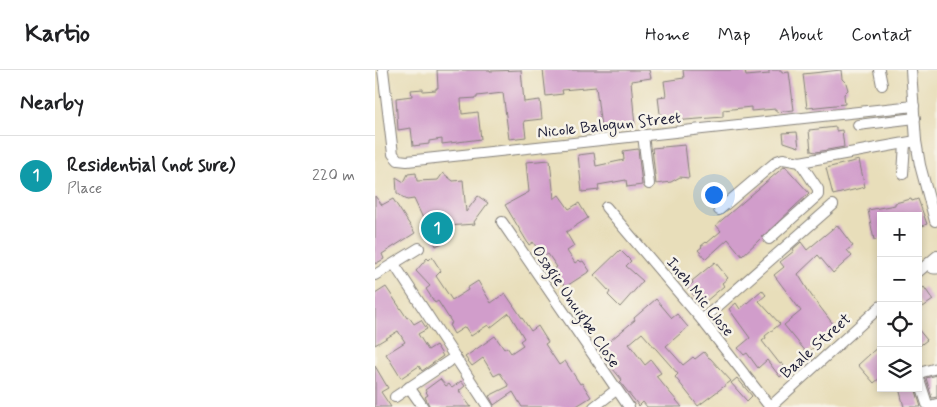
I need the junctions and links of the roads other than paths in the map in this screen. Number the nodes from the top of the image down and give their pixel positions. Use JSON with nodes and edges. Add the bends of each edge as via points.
{"nodes":[{"id":1,"x":383,"y":70,"type":"edge"},
{"id":2,"x":879,"y":70,"type":"edge"},
{"id":3,"x":911,"y":70,"type":"edge"},
{"id":4,"x":881,"y":85,"type":"dead end"},
{"id":5,"x":914,"y":106,"type":"junction"},
{"id":6,"x":915,"y":118,"type":"junction"},
{"id":7,"x":858,"y":126,"type":"dead end"},
{"id":8,"x":643,"y":135,"type":"junction"},
{"id":9,"x":910,"y":142,"type":"junction"},
{"id":10,"x":800,"y":162,"type":"junction"},
{"id":11,"x":903,"y":174,"type":"dead end"},
{"id":12,"x":649,"y":184,"type":"dead end"},
{"id":13,"x":833,"y":205,"type":"dead end"},
{"id":14,"x":606,"y":207,"type":"dead end"},
{"id":15,"x":719,"y":210,"type":"dead end"},
{"id":16,"x":935,"y":221,"type":"dead end"},
{"id":17,"x":502,"y":222,"type":"dead end"},
{"id":18,"x":769,"y":239,"type":"dead end"},
{"id":19,"x":419,"y":248,"type":"dead end"},
{"id":20,"x":936,"y":263,"type":"edge"},
{"id":21,"x":394,"y":264,"type":"junction"},
{"id":22,"x":922,"y":272,"type":"edge"},
{"id":23,"x":375,"y":275,"type":"edge"},
{"id":24,"x":877,"y":310,"type":"edge"},
{"id":25,"x":702,"y":320,"type":"junction"},
{"id":26,"x":455,"y":356,"type":"junction"},
{"id":27,"x":937,"y":368,"type":"edge"},
{"id":28,"x":409,"y":387,"type":"junction"},
{"id":29,"x":615,"y":390,"type":"junction"},
{"id":30,"x":395,"y":397,"type":"dead end"},
{"id":31,"x":937,"y":404,"type":"edge"},
{"id":32,"x":423,"y":407,"type":"edge"},
{"id":33,"x":488,"y":407,"type":"edge"},
{"id":34,"x":593,"y":407,"type":"edge"},
{"id":35,"x":629,"y":407,"type":"edge"},
{"id":36,"x":770,"y":407,"type":"edge"}],
"edges":[{"from":1,"to":8,"type":"street","name":"Nicole Balogun Street","via":[[393,154],[398,160]]},
{"from":2,"to":4,"type":"street"},
{"from":3,"to":5,"type":"street"},
{"from":5,"to":6,"type":"street"},
{"from":5,"to":8,"type":"street","name":"Nicole Balogun Street"},
{"from":6,"to":7,"type":"street"},
{"from":6,"to":9,"type":"street"},
{"from":8,"to":12,"type":"street"},
{"from":9,"to":10,"type":"street"},
{"from":9,"to":11,"type":"street"},
{"from":9,"to":16,"type":"street","via":[[920,165]]},
{"from":10,"to":15,"type":"street","via":[[777,161]]},
{"from":10,"to":18,"type":"street","via":[[818,189],[818,195]]},
{"from":13,"to":25,"type":"street"},
{"from":14,"to":25,"type":"street","name":"Ineh Mic Close"},
{"from":17,"to":29,"type":"street","name":"Osagie Unuigbe Close"},
{"from":19,"to":21,"type":"street"},
{"from":20,"to":22,"type":"street"},
{"from":21,"to":23,"type":"street"},
{"from":21,"to":26,"type":"street"},
{"from":24,"to":36,"type":"street","name":"Baale Street"},
{"from":25,"to":36,"type":"street","name":"Ineh Mic Close"},
{"from":26,"to":28,"type":"street"},
{"from":26,"to":33,"type":"street"},
{"from":27,"to":31,"type":"street","via":[[919,373],[927,404]]},
{"from":28,"to":30,"type":"street"},
{"from":28,"to":32,"type":"street"},
{"from":29,"to":34,"type":"street"},
{"from":29,"to":35,"type":"street","name":"Osagie Unuigbe Close"}]}
